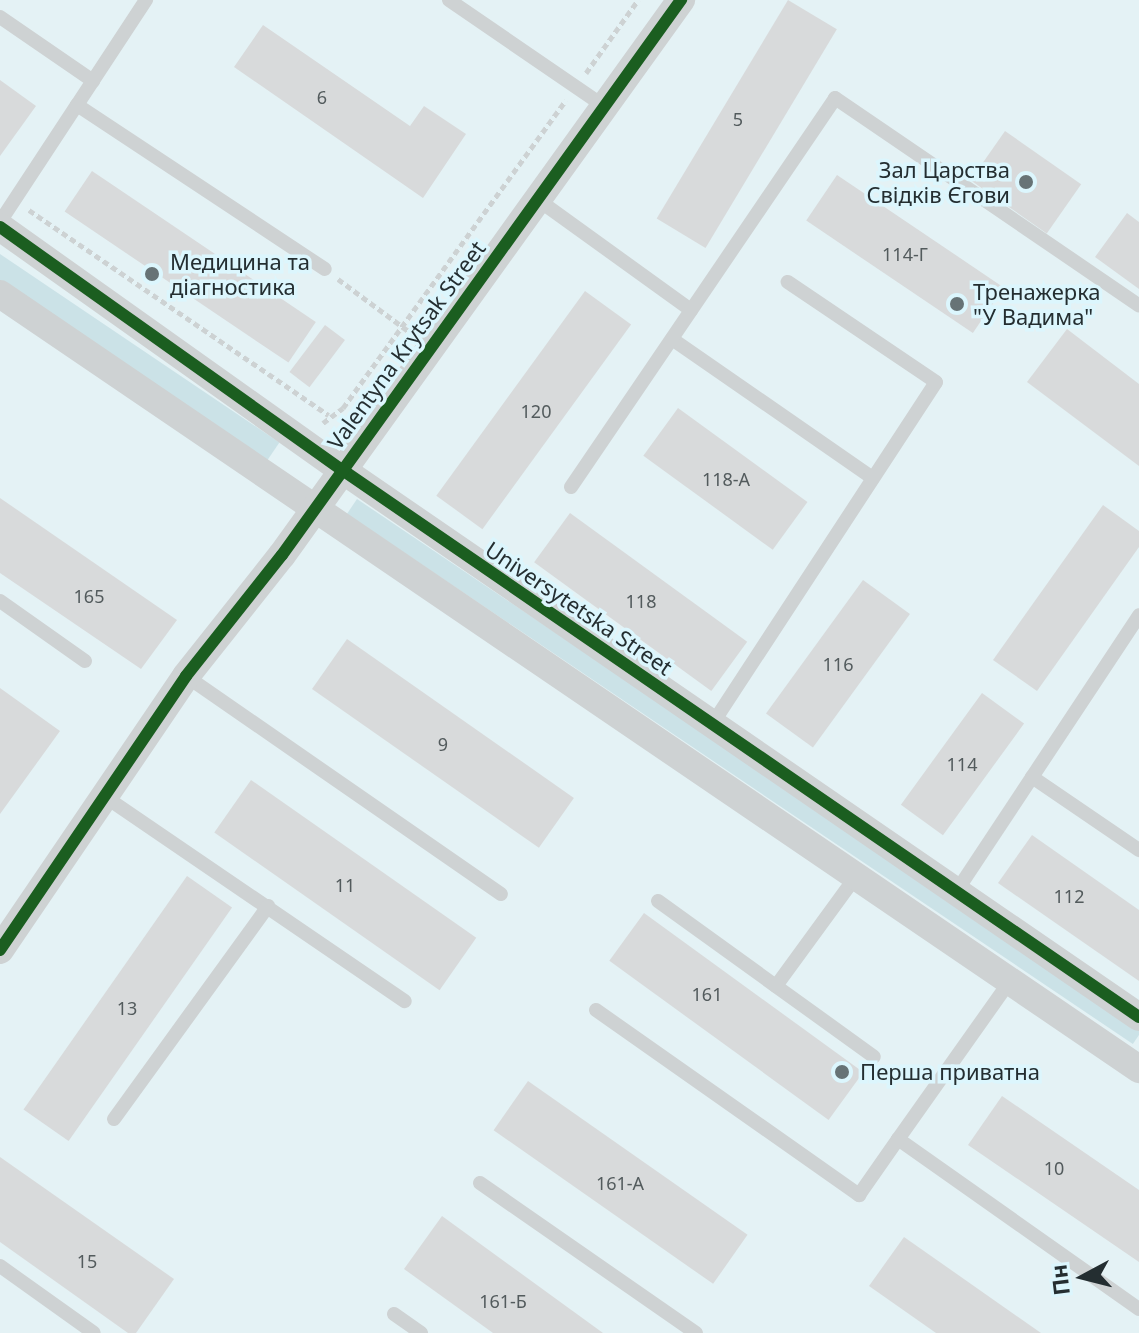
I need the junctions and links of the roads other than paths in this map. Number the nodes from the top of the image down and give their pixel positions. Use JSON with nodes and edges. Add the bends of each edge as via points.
{"nodes":[{"id":1,"x":146,"y":0,"type":"edge"},
{"id":2,"x":449,"y":0,"type":"edge"},
{"id":3,"x":681,"y":0,"type":"edge"},
{"id":4,"x":0,"y":17,"type":"edge"},
{"id":5,"x":93,"y":81,"type":"junction"},
{"id":6,"x":77,"y":105,"type":"junction"},
{"id":7,"x":604,"y":106,"type":"junction"},
{"id":8,"x":537,"y":199,"type":"junction"},
{"id":9,"x":0,"y":225,"type":"edge"},
{"id":10,"x":325,"y":269,"type":"road end"},
{"id":11,"x":788,"y":282,"type":"dead end"},
{"id":12,"x":0,"y":294,"type":"edge"},
{"id":13,"x":1139,"y":305,"type":"edge"},
{"id":14,"x":691,"y":310,"type":"junction"},
{"id":15,"x":672,"y":339,"type":"junction"},
{"id":16,"x":341,"y":469,"type":"junction"},
{"id":17,"x":873,"y":478,"type":"junction"},
{"id":18,"x":571,"y":487,"type":"dead end"},
{"id":19,"x":312,"y":509,"type":"junction"},
{"id":20,"x":0,"y":601,"type":"edge"},
{"id":21,"x":1139,"y":615,"type":"edge"},
{"id":22,"x":85,"y":661,"type":"dead end"},
{"id":23,"x":186,"y":676,"type":"junction"},
{"id":24,"x":713,"y":723,"type":"junction"},
{"id":25,"x":1032,"y":777,"type":"junction"},
{"id":26,"x":104,"y":796,"type":"junction"},
{"id":27,"x":1139,"y":850,"type":"edge"},
{"id":28,"x":857,"y":875,"type":"junction"},
{"id":29,"x":956,"y":892,"type":"junction"},
{"id":30,"x":501,"y":894,"type":"dead end"},
{"id":31,"x":658,"y":901,"type":"dead end"},
{"id":32,"x":268,"y":906,"type":"junction"},
{"id":33,"x":0,"y":950,"type":"edge"},
{"id":34,"x":1010,"y":981,"type":"junction"},
{"id":35,"x":776,"y":986,"type":"junction"},
{"id":36,"x":405,"y":1001,"type":"dead end"},
{"id":37,"x":596,"y":1010,"type":"dead end"},
{"id":38,"x":1139,"y":1017,"type":"edge"},
{"id":39,"x":874,"y":1057,"type":"dead end"},
{"id":40,"x":1139,"y":1069,"type":"edge"},
{"id":41,"x":114,"y":1119,"type":"dead end"},
{"id":42,"x":898,"y":1139,"type":"junction"},
{"id":43,"x":480,"y":1183,"type":"dead end"},
{"id":44,"x":0,"y":1266,"type":"edge"},
{"id":45,"x":1139,"y":1309,"type":"edge"},
{"id":46,"x":394,"y":1314,"type":"dead end"},
{"id":47,"x":94,"y":1333,"type":"edge"},
{"id":48,"x":421,"y":1333,"type":"edge"},
{"id":49,"x":696,"y":1333,"type":"edge"}],
"edges":[{"from":1,"to":5,"type":"lane"},
{"from":2,"to":7,"type":"lane"},
{"from":3,"to":7,"type":"street","name":"Valentyna Krytsak Street"},
{"from":4,"to":5,"type":"lane"},
{"from":5,"to":6,"type":"lane"},
{"from":6,"to":9,"type":"lane"},
{"from":6,"to":10,"type":"lane"},
{"from":7,"to":8,"type":"street","name":"Valentyna Krytsak Street"},
{"from":8,"to":14,"type":"lane"},
{"from":8,"to":16,"type":"street","name":"Valentyna Krytsak Street"},
{"from":9,"to":16,"type":"street","name":"Universytetska Street"},
{"from":11,"to":17,"type":"lane","via":[[936,382]]},
{"from":12,"to":19,"type":"street"},
{"from":13,"to":14,"type":"lane","via":[[835,98]]},
{"from":14,"to":15,"type":"lane"},
{"from":15,"to":17,"type":"lane"},
{"from":15,"to":18,"type":"lane"},
{"from":16,"to":19,"type":"street","name":"Valentyna Krytsak Street"},
{"from":16,"to":24,"type":"street","name":"Universytetska Street"},
{"from":17,"to":24,"type":"lane"},
{"from":19,"to":23,"type":"street","name":"Valentyna Krytsak Street"},
{"from":19,"to":28,"type":"street"},
{"from":20,"to":22,"type":"lane"},
{"from":21,"to":25,"type":"lane"},
{"from":23,"to":26,"type":"street","name":"Valentyna Krytsak Street"},
{"from":23,"to":30,"type":"lane"},
{"from":24,"to":29,"type":"street","name":"Universytetska Street"},
{"from":25,"to":27,"type":"lane"},
{"from":25,"to":29,"type":"lane"},
{"from":26,"to":32,"type":"lane"},
{"from":26,"to":33,"type":"street","name":"Valentyna Krytsak Street"},
{"from":28,"to":34,"type":"street"},
{"from":28,"to":35,"type":"lane"},
{"from":29,"to":38,"type":"street","name":"Universytetska Street"},
{"from":31,"to":35,"type":"lane"},
{"from":32,"to":36,"type":"lane"},
{"from":32,"to":41,"type":"lane"},
{"from":34,"to":40,"type":"street"},
{"from":34,"to":42,"type":"lane"},
{"from":35,"to":39,"type":"lane"},
{"from":37,"to":42,"type":"lane","via":[[859,1195]]},
{"from":42,"to":45,"type":"lane"},
{"from":43,"to":49,"type":"lane"},
{"from":44,"to":47,"type":"lane"},
{"from":46,"to":48,"type":"lane"}]}
